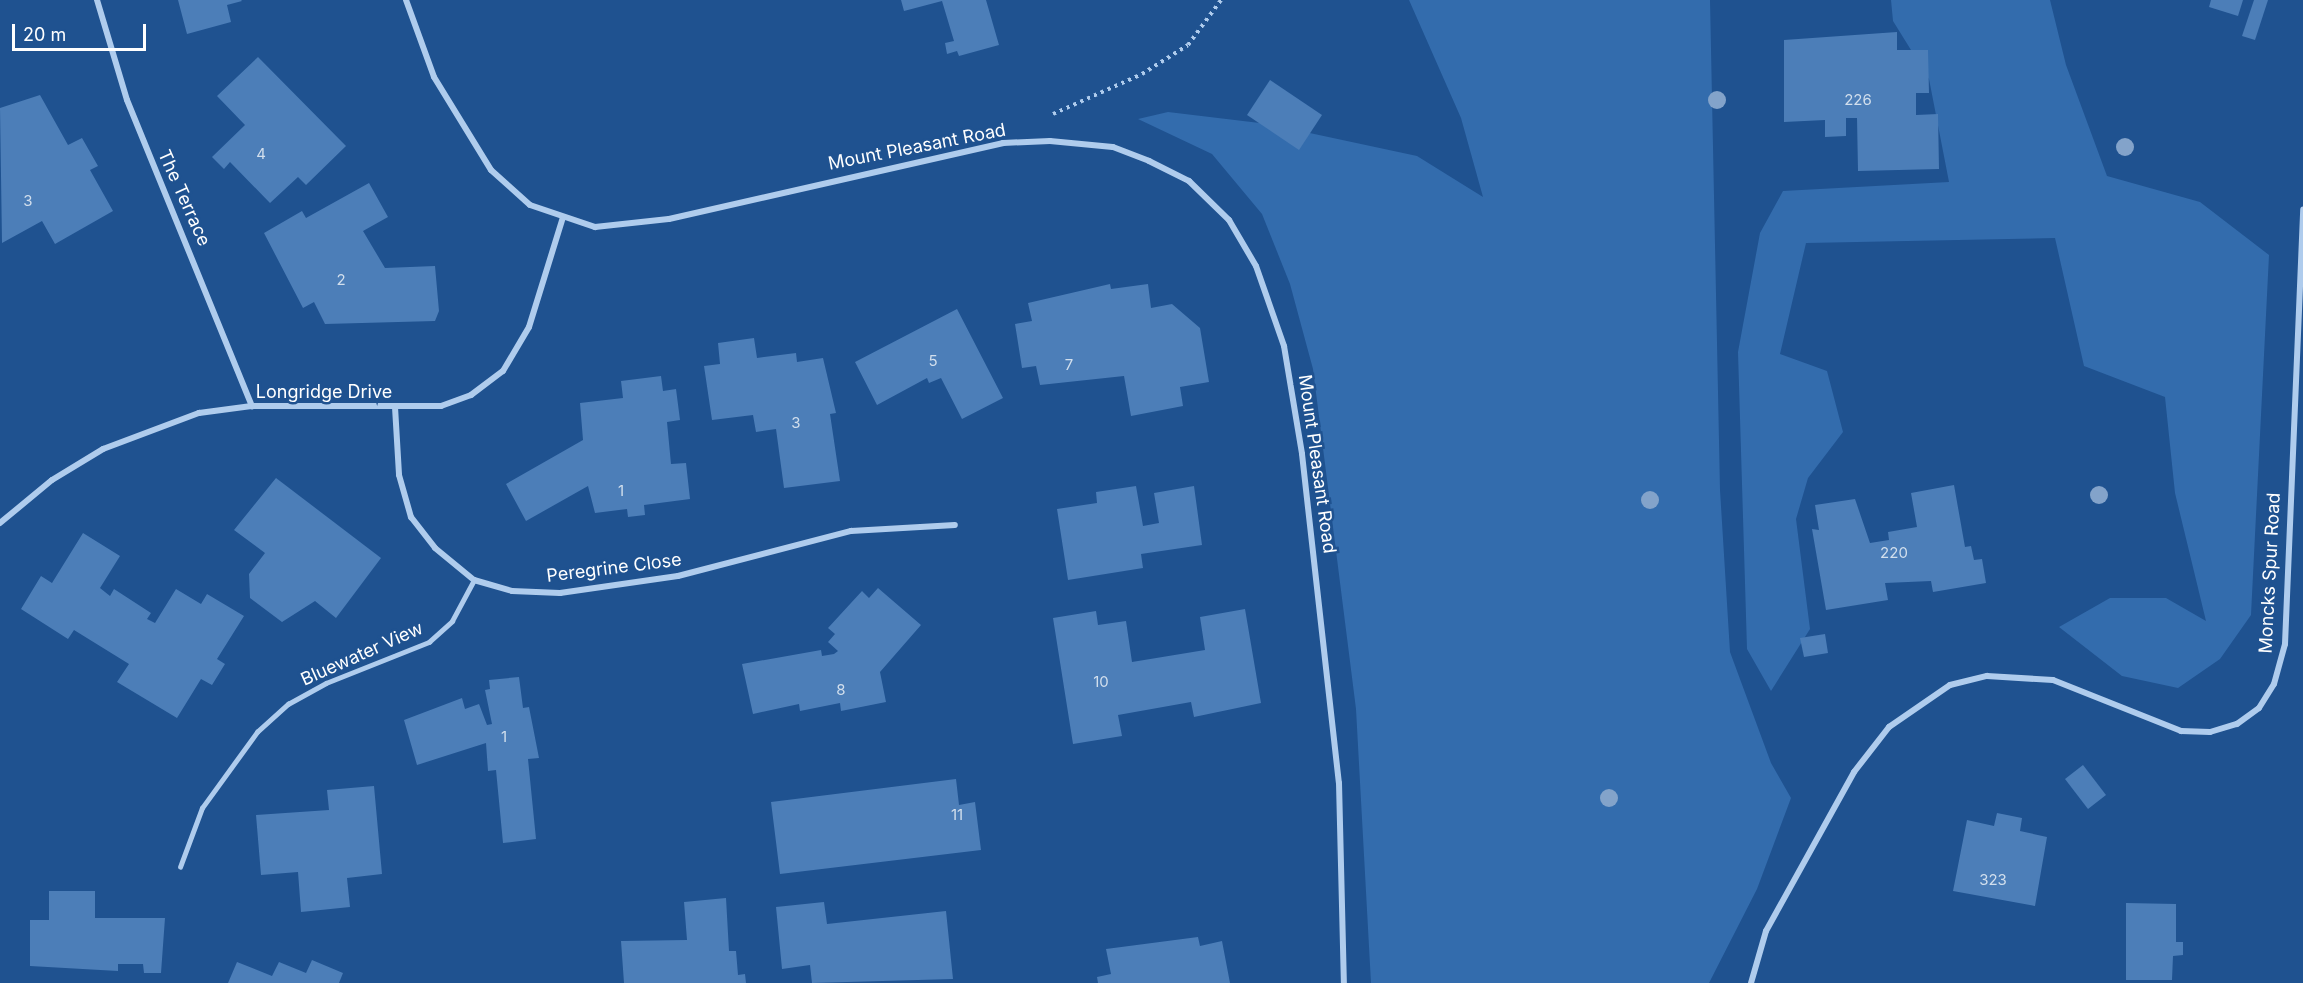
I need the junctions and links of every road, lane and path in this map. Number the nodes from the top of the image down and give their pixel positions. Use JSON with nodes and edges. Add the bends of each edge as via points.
{"nodes":[{"id":1,"x":97,"y":0,"type":"edge"},
{"id":2,"x":406,"y":0,"type":"edge"},
{"id":3,"x":1221,"y":0,"type":"edge"},
{"id":4,"x":1003,"y":143,"type":"junction"},
{"id":5,"x":2303,"y":209,"type":"edge"},
{"id":6,"x":563,"y":217,"type":"junction"},
{"id":7,"x":252,"y":406,"type":"junction"},
{"id":8,"x":395,"y":407,"type":"junction"},
{"id":9,"x":0,"y":524,"type":"edge"},
{"id":10,"x":955,"y":525,"type":"dead end"},
{"id":11,"x":474,"y":580,"type":"junction"},
{"id":12,"x":180,"y":867,"type":"dead end"},
{"id":13,"x":1344,"y":983,"type":"edge"},
{"id":14,"x":1751,"y":983,"type":"edge"}],
"edges":[{"from":1,"to":7,"type":"street","name":"The Terrace","via":[[127,100]]},
{"from":2,"to":6,"type":"street","name":"Mount Pleasant Road","via":[[434,77],[491,170],[530,205]]},
{"from":3,"to":4,"type":"path","via":[[1188,45],[1142,74],[1061,110]]},
{"from":4,"to":6,"type":"street","name":"Mount Pleasant Road","via":[[638,225],[595,227]]},
{"from":4,"to":13,"type":"street","name":"Mount Pleasant Road","via":[[1080,142],[1149,161],[1189,181],[1221,212],[1256,266],[1284,346],[1327,645],[1339,783]]},
{"from":5,"to":14,"type":"street","name":"Moncks Spur Road","via":[[2285,644],[2274,684],[2259,708],[2236,724],[2210,732],[2181,731],[2053,680],[1987,676],[1950,685],[1889,727],[1854,772],[1766,931]]},
{"from":6,"to":8,"type":"street","name":"Longridge Drive","via":[[530,327],[503,371],[471,395],[441,406]]},
{"from":7,"to":8,"type":"street","name":"Longridge Drive"},
{"from":7,"to":9,"type":"street","name":"Longridge Drive","via":[[199,413],[103,448],[52,480]]},
{"from":8,"to":11,"type":"street","name":"Peregrine Close","via":[[399,475],[411,517],[435,548]]},
{"from":10,"to":11,"type":"street","name":"Peregrine Close","via":[[851,531],[678,576],[560,593],[512,591]]},
{"from":11,"to":12,"type":"lane","name":"Bluewater View","via":[[452,621],[429,642],[326,683],[288,704],[257,732],[202,808]]}]}
